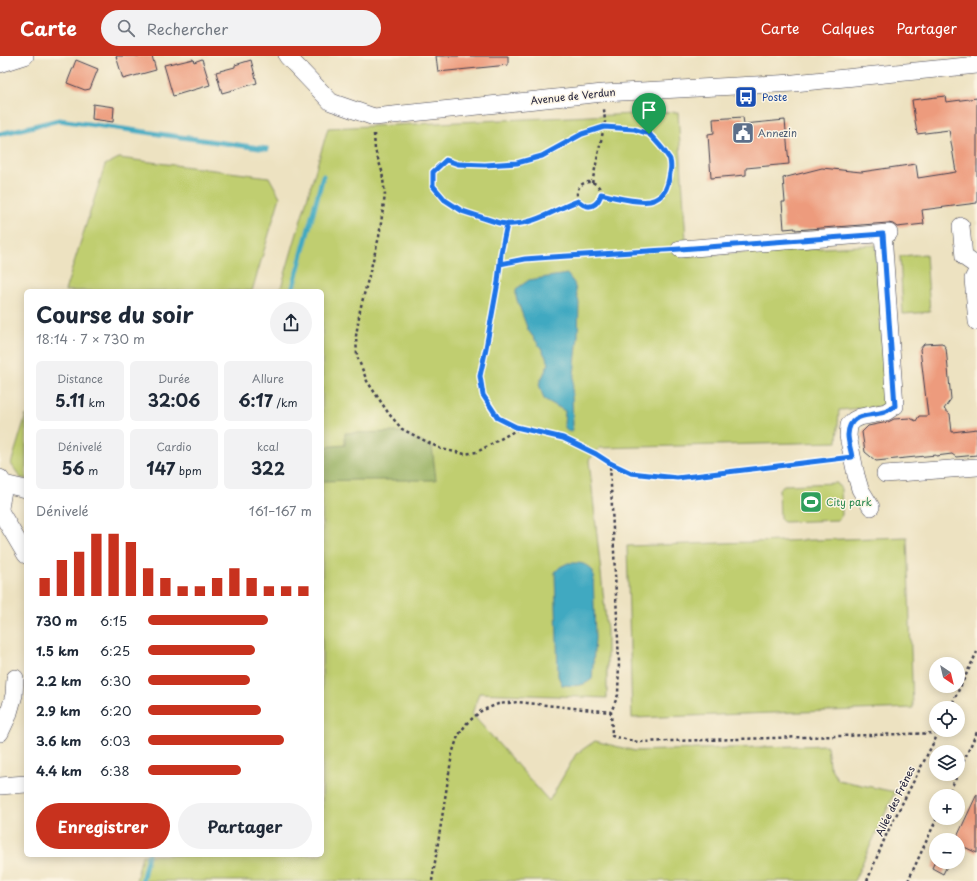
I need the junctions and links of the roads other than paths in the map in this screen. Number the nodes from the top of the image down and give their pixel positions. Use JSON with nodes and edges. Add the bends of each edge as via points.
{"nodes":[{"id":1,"x":25,"y":56,"type":"edge"},
{"id":2,"x":287,"y":56,"type":"edge"},
{"id":3,"x":972,"y":63,"type":"edge"},
{"id":4,"x":0,"y":64,"type":"edge"},
{"id":5,"x":961,"y":226,"type":"dead end"},
{"id":6,"x":680,"y":249,"type":"road end"},
{"id":7,"x":977,"y":266,"type":"edge"},
{"id":8,"x":977,"y":270,"type":"edge"},
{"id":9,"x":977,"y":322,"type":"edge"},
{"id":10,"x":977,"y":467,"type":"edge"},
{"id":11,"x":885,"y":474,"type":"dead end"},
{"id":12,"x":2,"y":481,"type":"edge"},
{"id":13,"x":24,"y":488,"type":"edge"},
{"id":14,"x":871,"y":507,"type":"dead end"},
{"id":15,"x":0,"y":508,"type":"edge"},
{"id":16,"x":0,"y":511,"type":"edge"},
{"id":17,"x":24,"y":552,"type":"edge"},
{"id":18,"x":15,"y":678,"type":"dead end"},
{"id":19,"x":0,"y":733,"type":"edge"},
{"id":20,"x":24,"y":784,"type":"edge"},
{"id":21,"x":0,"y":786,"type":"edge"}],
"edges":[{"from":1,"to":4,"type":"street"},
{"from":2,"to":3,"type":"street","name":"Avenue de Verdun","via":[[331,102],[374,117],[603,93],[794,83]]},
{"from":5,"to":7,"type":"street","via":[[964,257]]},
{"from":6,"to":14,"type":"street","via":[[886,233],[895,406],[886,412],[860,416],[850,425],[848,436],[860,489]]},
{"from":8,"to":9,"type":"street","via":[[973,279]]},
{"from":10,"to":11,"type":"street"},
{"from":12,"to":13,"type":"street"},
{"from":12,"to":15,"type":"street"},
{"from":16,"to":17,"type":"street"},
{"from":18,"to":19,"type":"street","via":[[14,695]]},
{"from":20,"to":21,"type":"street"}]}
